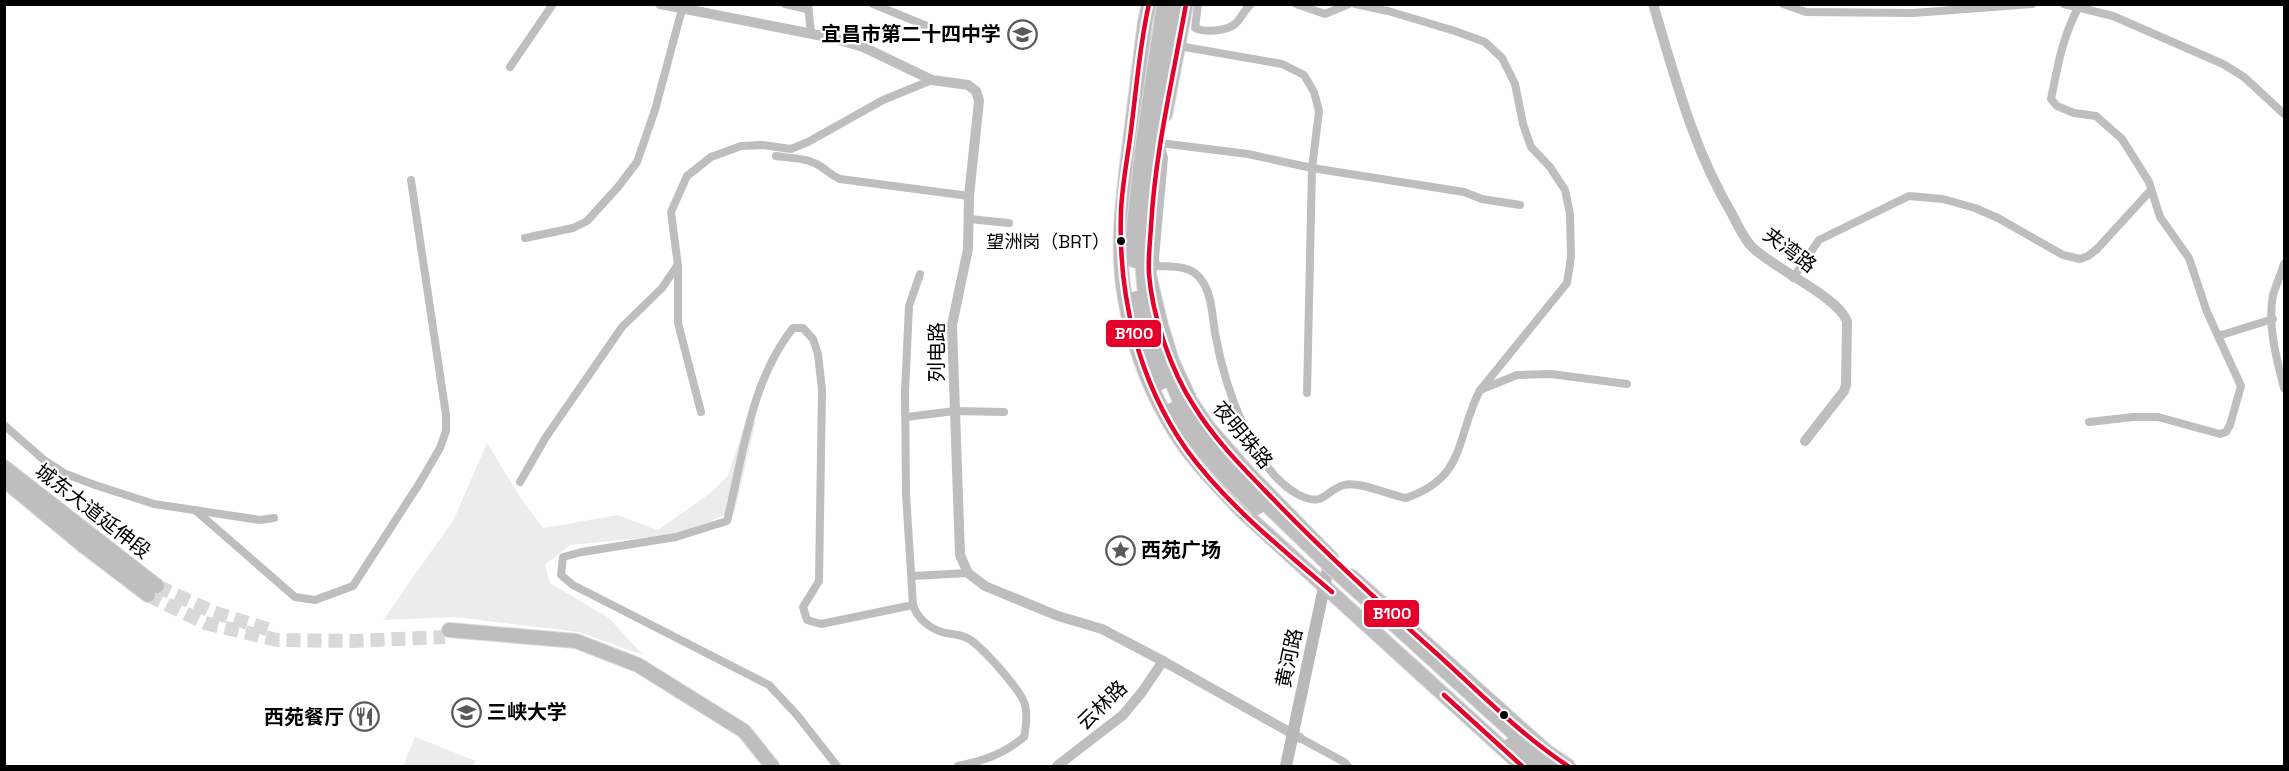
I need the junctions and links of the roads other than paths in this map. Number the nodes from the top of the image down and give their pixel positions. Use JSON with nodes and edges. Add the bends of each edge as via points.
{"nodes":[{"id":1,"x":553,"y":4,"type":"edge"},
{"id":2,"x":660,"y":4,"type":"edge"},
{"id":3,"x":784,"y":4,"type":"edge"},
{"id":4,"x":873,"y":4,"type":"edge"},
{"id":5,"x":1149,"y":4,"type":"edge"},
{"id":6,"x":1155,"y":4,"type":"edge"},
{"id":7,"x":1164,"y":4,"type":"edge"},
{"id":8,"x":1178,"y":4,"type":"edge"},
{"id":9,"x":1186,"y":4,"type":"edge"},
{"id":10,"x":1198,"y":4,"type":"edge"},
{"id":11,"x":1251,"y":4,"type":"edge"},
{"id":12,"x":1296,"y":4,"type":"edge"},
{"id":13,"x":1348,"y":4,"type":"edge"},
{"id":14,"x":1355,"y":4,"type":"edge"},
{"id":15,"x":1653,"y":4,"type":"edge"},
{"id":16,"x":1783,"y":4,"type":"edge"},
{"id":17,"x":2032,"y":4,"type":"edge"},
{"id":18,"x":2064,"y":4,"type":"edge"},
{"id":19,"x":2079,"y":6,"type":"junction"},
{"id":20,"x":808,"y":7,"type":"edge"},
{"id":21,"x":682,"y":9,"type":"junction"},
{"id":22,"x":719,"y":10,"type":"edge"},
{"id":23,"x":927,"y":26,"type":"dead end"},
{"id":24,"x":811,"y":34,"type":"junction"},
{"id":25,"x":1179,"y":46,"type":"junction"},
{"id":26,"x":510,"y":67,"type":"dead end"},
{"id":27,"x":932,"y":80,"type":"junction"},
{"id":28,"x":1148,"y":100,"type":"junction"},
{"id":29,"x":2284,"y":114,"type":"edge"},
{"id":30,"x":1160,"y":143,"type":"junction"},
{"id":31,"x":776,"y":156,"type":"dead end"},
{"id":32,"x":1312,"y":168,"type":"junction"},
{"id":33,"x":411,"y":180,"type":"dead end"},
{"id":34,"x":2151,"y":190,"type":"junction"},
{"id":35,"x":969,"y":196,"type":"junction"},
{"id":36,"x":1520,"y":205,"type":"dead end"},
{"id":37,"x":969,"y":219,"type":"junction"},
{"id":38,"x":1009,"y":223,"type":"dead end"},
{"id":39,"x":525,"y":238,"type":"dead end"},
{"id":40,"x":2284,"y":264,"type":"edge"},
{"id":41,"x":678,"y":266,"type":"junction"},
{"id":42,"x":920,"y":274,"type":"dead end"},
{"id":43,"x":1793,"y":278,"type":"junction"},
{"id":44,"x":2272,"y":319,"type":"junction"},
{"id":45,"x":2218,"y":336,"type":"junction"},
{"id":46,"x":1627,"y":384,"type":"dead end"},
{"id":47,"x":2284,"y":388,"type":"edge"},
{"id":48,"x":1480,"y":390,"type":"junction"},
{"id":49,"x":1307,"y":393,"type":"dead end"},
{"id":50,"x":955,"y":411,"type":"junction"},
{"id":51,"x":701,"y":412,"type":"dead end"},
{"id":52,"x":1004,"y":412,"type":"dead end"},
{"id":53,"x":906,"y":417,"type":"junction"},
{"id":54,"x":2089,"y":422,"type":"dead end"},
{"id":55,"x":4,"y":425,"type":"edge"},
{"id":56,"x":1805,"y":441,"type":"dead end"},
{"id":57,"x":4,"y":467,"type":"edge"},
{"id":58,"x":4,"y":480,"type":"edge"},
{"id":59,"x":520,"y":482,"type":"dead end"},
{"id":60,"x":195,"y":510,"type":"junction"},
{"id":61,"x":274,"y":518,"type":"dead end"},
{"id":62,"x":1334,"y":561,"type":"junction"},
{"id":63,"x":969,"y":573,"type":"junction"},
{"id":64,"x":913,"y":576,"type":"junction"},
{"id":65,"x":1328,"y":588,"type":"junction"},
{"id":66,"x":913,"y":605,"type":"junction"},
{"id":67,"x":1162,"y":661,"type":"junction"},
{"id":68,"x":1296,"y":737,"type":"junction"},
{"id":69,"x":766,"y":766,"type":"edge"},
{"id":70,"x":772,"y":766,"type":"edge"},
{"id":71,"x":837,"y":766,"type":"edge"},
{"id":72,"x":958,"y":766,"type":"edge"},
{"id":73,"x":1058,"y":766,"type":"edge"},
{"id":74,"x":1286,"y":766,"type":"edge"},
{"id":75,"x":1294,"y":766,"type":"edge"},
{"id":76,"x":1348,"y":766,"type":"edge"},
{"id":77,"x":1522,"y":766,"type":"edge"},
{"id":78,"x":1534,"y":766,"type":"edge"},
{"id":79,"x":1550,"y":766,"type":"edge"},
{"id":80,"x":1568,"y":766,"type":"edge"}],
"edges":[{"from":1,"to":26,"type":"street"},
{"from":2,"to":21,"type":"street","name":"列电路"},
{"from":3,"to":20,"type":"street"},
{"from":4,"to":23,"type":"street"},
{"from":5,"to":65,"type":"main road","via":[[1121,213],[1124,296],[1134,341],[1167,419],[1185,447],[1244,513]]},
{"from":6,"to":28,"type":"main road","bridge":true},
{"from":7,"to":28,"type":"main road","bridge":true},
{"from":8,"to":79,"type":"main road","bridge":true,"via":[[1153,153],[1142,261],[1155,339],[1182,407],[1242,481]]},
{"from":9,"to":25,"type":"main road","name":"夜明珠路"},
{"from":10,"to":11,"type":"street","via":[[1195,28],[1201,31],[1228,28],[1237,23]]},
{"from":12,"to":13,"type":"street","via":[[1325,14]]},
{"from":14,"to":48,"type":"street","via":[[1455,30],[1485,42],[1502,58],[1515,84],[1531,147],[1565,190],[1571,257],[1567,283]]},
{"from":15,"to":43,"type":"street","name":"夹湾路","via":[[1689,125],[1711,177],[1749,244]]},
{"from":16,"to":17,"type":"street","via":[[1806,12],[1931,13]]},
{"from":18,"to":19,"type":"street"},
{"from":19,"to":29,"type":"street","via":[[2113,16],[2223,63]]},
{"from":19,"to":34,"type":"street","via":[[2062,43],[2051,99],[2074,113],[2103,120],[2145,172]]},
{"from":20,"to":24,"type":"street"},
{"from":21,"to":22,"type":"street","name":"列电路"},
{"from":21,"to":39,"type":"street","via":[[637,162],[587,221],[573,228]]},
{"from":22,"to":24,"type":"street","name":"列电路"},
{"from":24,"to":27,"type":"street","name":"列电路","via":[[863,47]]},
{"from":25,"to":30,"type":"main road","name":"夜明珠路"},
{"from":25,"to":32,"type":"street","via":[[1282,64],[1304,75],[1319,111]]},
{"from":27,"to":35,"type":"street","name":"列电路","via":[[968,85],[976,91],[979,102]]},
{"from":27,"to":41,"type":"street","via":[[883,100],[790,149],[741,146],[711,157],[687,176],[671,212]]},
{"from":28,"to":78,"type":"main road","bridge":true,"via":[[1133,233],[1135,293],[1144,337],[1171,406],[1189,435],[1239,491]]},
{"from":30,"to":32,"type":"street","via":[[1248,154]]},
{"from":30,"to":48,"type":"street","via":[[1164,158],[1156,266],[1188,269],[1199,277],[1209,295],[1232,401],[1250,438],[1282,483],[1313,500],[1343,485],[1406,498],[1419,494],[1436,485],[1456,459]]},
{"from":30,"to":62,"type":"main road","name":"夜明珠路","via":[[1150,215],[1149,275],[1172,361],[1208,427]]},
{"from":31,"to":35,"type":"street","via":[[804,160],[840,179]]},
{"from":32,"to":36,"type":"street"},
{"from":32,"to":49,"type":"street"},
{"from":33,"to":60,"type":"street","via":[[446,431],[424,475],[353,586],[315,600],[296,597]]},
{"from":34,"to":43,"type":"street","via":[[2097,249],[2079,259],[2063,255],[1975,208],[1943,199],[1909,196],[1819,240]]},
{"from":34,"to":45,"type":"street","via":[[2160,217],[2189,258]]},
{"from":35,"to":37,"type":"street","name":"列电路"},
{"from":37,"to":38,"type":"street"},
{"from":37,"to":50,"type":"street","name":"列电路","via":[[968,249],[952,325]]},
{"from":40,"to":44,"type":"street","via":[[2273,296]]},
{"from":41,"to":51,"type":"street","via":[[678,323]]},
{"from":41,"to":59,"type":"street","via":[[662,288],[622,327],[546,437]]},
{"from":42,"to":53,"type":"street","via":[[909,306]]},
{"from":43,"to":56,"type":"street","name":"夹湾路","via":[[1833,303],[1844,313],[1846,321],[1844,391]]},
{"from":44,"to":45,"type":"street"},
{"from":44,"to":47,"type":"street"},
{"from":45,"to":54,"type":"street","via":[[2241,386],[2226,432],[2210,432],[2158,417]]},
{"from":46,"to":48,"type":"street","via":[[1551,374],[1517,375]]},
{"from":50,"to":52,"type":"street"},
{"from":50,"to":53,"type":"street"},
{"from":50,"to":63,"type":"street","name":"列电路","via":[[960,555]]},
{"from":53,"to":64,"type":"street","via":[[906,494]]},
{"from":55,"to":60,"type":"street","via":[[66,474],[154,504]]},
{"from":57,"to":58,"type":"main road","name":"城东大道延伸段","via":[[152,591],[85,547]]},
{"from":60,"to":61,"type":"street","via":[[260,520]]},
{"from":62,"to":65,"type":"main road","name":"黄河路"},
{"from":62,"to":80,"type":"main road","name":"夜明珠路","via":[[1547,752]]},
{"from":63,"to":64,"type":"street"},
{"from":63,"to":67,"type":"street","via":[[994,590],[1102,629]]},
{"from":64,"to":66,"type":"street"},
{"from":65,"to":68,"type":"main road","name":"黄河路"},
{"from":65,"to":77,"type":"main road"},
{"from":66,"to":71,"type":"street","via":[[821,624],[807,620],[803,607],[819,581],[822,390],[818,354],[813,339],[803,328],[793,328],[772,360],[745,439],[727,521],[676,537],[563,557],[561,575],[573,585],[769,686]]},
{"from":66,"to":72,"type":"street","via":[[924,621],[943,633],[958,633],[983,650],[1025,703],[1024,737],[997,755]]},
{"from":67,"to":68,"type":"street"},
{"from":67,"to":73,"type":"street","name":"云林路","via":[[1123,715]]},
{"from":68,"to":74,"type":"main road","name":"黄河路"},
{"from":68,"to":75,"type":"main road","name":"黄河路"},
{"from":68,"to":76,"type":"street"},
{"from":69,"to":70,"type":"main road","via":[[741,737],[639,674],[572,647],[447,633],[576,641],[638,665],[744,731]]}]}
